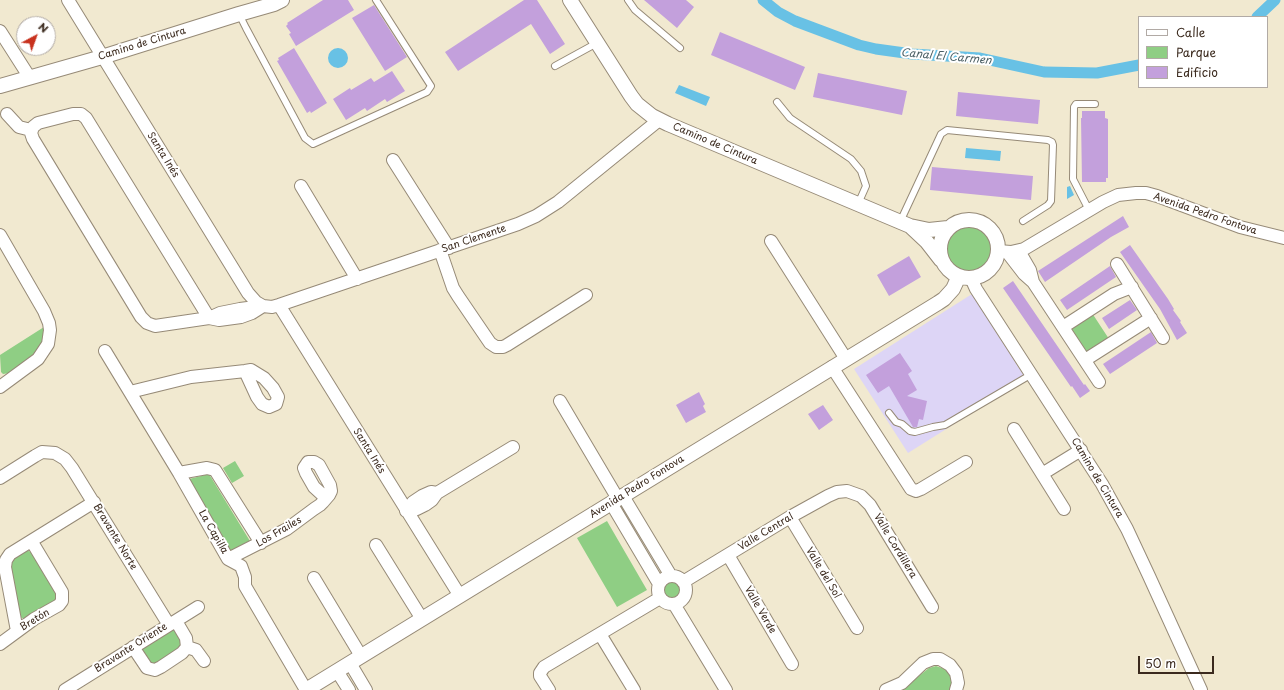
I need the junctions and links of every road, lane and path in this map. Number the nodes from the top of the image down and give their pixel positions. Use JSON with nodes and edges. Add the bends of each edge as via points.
{"nodes":[{"id":1,"x":68,"y":0,"type":"edge"},
{"id":2,"x":282,"y":0,"type":"edge"},
{"id":3,"x":376,"y":0,"type":"edge"},
{"id":4,"x":570,"y":0,"type":"edge"},
{"id":5,"x":628,"y":0,"type":"edge"},
{"id":6,"x":239,"y":14,"type":"junction"},
{"id":7,"x":0,"y":31,"type":"edge"},
{"id":8,"x":597,"y":43,"type":"junction"},
{"id":9,"x":680,"y":48,"type":"dead end"},
{"id":10,"x":102,"y":57,"type":"junction"},
{"id":11,"x":555,"y":66,"type":"dead end"},
{"id":12,"x":30,"y":78,"type":"junction"},
{"id":13,"x":0,"y":86,"type":"edge"},
{"id":14,"x":777,"y":102,"type":"dead end"},
{"id":15,"x":1095,"y":104,"type":"dead end"},
{"id":16,"x":8,"y":114,"type":"dead end"},
{"id":17,"x":659,"y":120,"type":"junction"},
{"id":18,"x":31,"y":130,"type":"junction"},
{"id":19,"x":393,"y":160,"type":"dead end"},
{"id":20,"x":301,"y":186,"type":"dead end"},
{"id":21,"x":858,"y":204,"type":"junction"},
{"id":22,"x":1089,"y":210,"type":"junction"},
{"id":23,"x":1023,"y":221,"type":"dead end"},
{"id":24,"x":905,"y":224,"type":"junction"},
{"id":25,"x":948,"y":228,"type":"junction"},
{"id":26,"x":0,"y":235,"type":"edge"},
{"id":27,"x":1284,"y":238,"type":"edge"},
{"id":28,"x":771,"y":241,"type":"dead end"},
{"id":29,"x":445,"y":249,"type":"junction"},
{"id":30,"x":1008,"y":252,"type":"junction"},
{"id":31,"x":942,"y":260,"type":"junction"},
{"id":32,"x":1117,"y":264,"type":"dead end"},
{"id":33,"x":965,"y":277,"type":"junction"},
{"id":34,"x":357,"y":279,"type":"junction"},
{"id":35,"x":1132,"y":287,"type":"junction"},
{"id":36,"x":586,"y":295,"type":"dead end"},
{"id":37,"x":279,"y":305,"type":"junction"},
{"id":38,"x":263,"y":306,"type":"junction"},
{"id":39,"x":209,"y":318,"type":"junction"},
{"id":40,"x":1151,"y":318,"type":"junction"},
{"id":41,"x":1063,"y":327,"type":"junction"},
{"id":42,"x":1164,"y":338,"type":"dead end"},
{"id":43,"x":105,"y":350,"type":"dead end"},
{"id":44,"x":846,"y":359,"type":"junction"},
{"id":45,"x":1085,"y":360,"type":"junction"},
{"id":46,"x":832,"y":367,"type":"junction"},
{"id":47,"x":245,"y":371,"type":"dead end"},
{"id":48,"x":1032,"y":374,"type":"junction"},
{"id":49,"x":1099,"y":382,"type":"dead end"},
{"id":50,"x":1,"y":383,"type":"edge"},
{"id":51,"x":130,"y":392,"type":"junction"},
{"id":52,"x":560,"y":401,"type":"dead end"},
{"id":53,"x":890,"y":413,"type":"dead end"},
{"id":54,"x":1014,"y":430,"type":"dead end"},
{"id":55,"x":514,"y":447,"type":"dead end"},
{"id":56,"x":1081,"y":450,"type":"junction"},
{"id":57,"x":966,"y":462,"type":"dead end"},
{"id":58,"x":179,"y":473,"type":"junction"},
{"id":59,"x":1042,"y":474,"type":"junction"},
{"id":60,"x":0,"y":478,"type":"edge"},
{"id":61,"x":852,"y":492,"type":"joint"},
{"id":62,"x":326,"y":498,"type":"dead end"},
{"id":63,"x":617,"y":499,"type":"junction"},
{"id":64,"x":94,"y":502,"type":"junction"},
{"id":65,"x":1064,"y":509,"type":"dead end"},
{"id":66,"x":406,"y":510,"type":"junction"},
{"id":67,"x":790,"y":517,"type":"junction"},
{"id":68,"x":32,"y":542,"type":"junction"},
{"id":69,"x":261,"y":543,"type":"junction"},
{"id":70,"x":376,"y":545,"type":"dead end"},
{"id":71,"x":728,"y":555,"type":"junction"},
{"id":72,"x":228,"y":559,"type":"junction"},
{"id":73,"x":671,"y":576,"type":"junction"},
{"id":74,"x":314,"y":578,"type":"dead end"},
{"id":75,"x":683,"y":582,"type":"junction"},
{"id":76,"x":659,"y":584,"type":"junction"},
{"id":77,"x":460,"y":596,"type":"junction"},
{"id":78,"x":660,"y":598,"type":"junction"},
{"id":79,"x":674,"y":604,"type":"junction"},
{"id":80,"x":198,"y":607,"type":"dead end"},
{"id":81,"x":932,"y":607,"type":"dead end"},
{"id":82,"x":422,"y":619,"type":"junction"},
{"id":83,"x":172,"y":623,"type":"junction"},
{"id":84,"x":857,"y":628,"type":"dead end"},
{"id":85,"x":17,"y":631,"type":"junction"},
{"id":86,"x":600,"y":634,"type":"junction"},
{"id":87,"x":0,"y":644,"type":"edge"},
{"id":88,"x":133,"y":647,"type":"junction"},
{"id":89,"x":187,"y":647,"type":"junction"},
{"id":90,"x":356,"y":660,"type":"junction"},
{"id":91,"x":204,"y":661,"type":"dead end"},
{"id":92,"x":792,"y":664,"type":"dead end"},
{"id":93,"x":337,"y":671,"type":"junction"},
{"id":94,"x":364,"y":686,"type":"edge"},
{"id":95,"x":69,"y":689,"type":"edge"},
{"id":96,"x":306,"y":690,"type":"edge"},
{"id":97,"x":349,"y":690,"type":"edge"},
{"id":98,"x":549,"y":690,"type":"edge"},
{"id":99,"x":634,"y":690,"type":"edge"},
{"id":100,"x":726,"y":690,"type":"edge"},
{"id":101,"x":886,"y":690,"type":"edge"},
{"id":102,"x":956,"y":690,"type":"edge"},
{"id":103,"x":1201,"y":690,"type":"edge"}],
"edges":[{"from":1,"to":10,"type":"street","name":"Santa Inés"},
{"from":2,"to":6,"type":"street","name":"Camino de Cintura"},
{"from":3,"to":6,"type":"lane","via":[[431,86],[427,92],[313,144],[305,138]]},
{"from":4,"to":8,"type":"street","name":"Camino de Cintura"},
{"from":5,"to":9,"type":"lane","via":[[635,10]]},
{"from":6,"to":10,"type":"street","name":"Camino de Cintura"},
{"from":7,"to":12,"type":"street"},
{"from":8,"to":11,"type":"lane"},
{"from":8,"to":17,"type":"street","name":"Camino de Cintura","via":[[637,104]]},
{"from":10,"to":12,"type":"street","name":"Camino de Cintura"},
{"from":10,"to":38,"type":"street","name":"Santa Inés","via":[[248,292]]},
{"from":12,"to":13,"type":"street","name":"Camino de Cintura"},
{"from":14,"to":21,"type":"lane","via":[[790,118],[851,159],[861,171],[866,186]]},
{"from":15,"to":22,"type":"lane","via":[[1076,104],[1074,107],[1073,179]]},
{"from":16,"to":18,"type":"street","via":[[19,128]]},
{"from":17,"to":21,"type":"street","name":"Camino de Cintura"},
{"from":17,"to":29,"type":"street","name":"San Clemente","via":[[547,209],[518,224]]},
{"from":18,"to":39,"type":"street","via":[[33,139],[144,320],[155,326]]},
{"from":18,"to":39,"type":"street","via":[[38,123],[73,114],[81,114],[86,118]]},
{"from":19,"to":29,"type":"street"},
{"from":20,"to":34,"type":"street"},
{"from":21,"to":24,"type":"street","name":"Camino de Cintura"},
{"from":22,"to":27,"type":"street","name":"Avenida Pedro Fontova","via":[[1118,195],[1146,193],[1240,227]]},
{"from":22,"to":30,"type":"street","name":"Avenida Pedro Fontova","via":[[1031,246]]},
{"from":23,"to":24,"type":"lane","via":[[1048,205],[1050,201],[1052,142],[947,130],[941,134]]},
{"from":24,"to":25,"type":"street","name":"Camino de Cintura","via":[[929,230]]},
{"from":24,"to":31,"type":"street","name":"Camino de Cintura","via":[[927,242]]},
{"from":25,"to":30,"type":"street","via":[[957,222],[967,220],[982,223],[991,230],[998,246]]},
{"from":25,"to":31,"type":"street","via":[[941,240]]},
{"from":26,"to":50,"type":"street","via":[[47,317],[50,330],[48,344],[38,358]]},
{"from":28,"to":44,"type":"street"},
{"from":29,"to":34,"type":"street","name":"San Clemente"},
{"from":29,"to":36,"type":"street","via":[[458,296],[490,342],[496,346],[507,345]]},
{"from":30,"to":33,"type":"street","via":[[978,276]]},
{"from":30,"to":41,"type":"street","via":[[1020,271],[1033,282]]},
{"from":31,"to":33,"type":"street","via":[[949,270]]},
{"from":32,"to":35,"type":"street"},
{"from":33,"to":44,"type":"street","name":"Avenida Pedro Fontova","via":[[944,299]]},
{"from":33,"to":48,"type":"street","name":"Camino de Cintura","via":[[976,289]]},
{"from":34,"to":37,"type":"street","name":"San Clemente"},
{"from":35,"to":40,"type":"street"},
{"from":35,"to":41,"type":"street","via":[[1114,294]]},
{"from":37,"to":38,"type":"street","name":"San Clemente"},
{"from":37,"to":66,"type":"street","name":"Santa Inés"},
{"from":38,"to":39,"type":"street","via":[[241,317],[219,320]]},
{"from":40,"to":42,"type":"street"},
{"from":40,"to":45,"type":"street"},
{"from":41,"to":45,"type":"street"},
{"from":43,"to":51,"type":"street","name":"La Capilla"},
{"from":44,"to":46,"type":"street","name":"Avenida Pedro Fontova"},
{"from":45,"to":49,"type":"street"},
{"from":46,"to":57,"type":"street","via":[[911,489],[921,489]]},
{"from":46,"to":63,"type":"street","name":"Avenida Pedro Fontova"},
{"from":47,"to":51,"type":"street","via":[[191,377]]},
{"from":48,"to":53,"type":"lane","via":[[945,425],[910,431],[896,422]]},
{"from":48,"to":56,"type":"street","name":"Camino de Cintura"},
{"from":51,"to":58,"type":"street","name":"La Capilla"},
{"from":52,"to":63,"type":"street"},
{"from":54,"to":59,"type":"street"},
{"from":55,"to":66,"type":"street","via":[[437,493],[426,504],[417,509]]},
{"from":56,"to":59,"type":"street"},
{"from":56,"to":103,"type":"street","name":"Camino de Cintura","via":[[1127,529]]},
{"from":58,"to":69,"type":"street","via":[[207,468],[216,470]]},
{"from":58,"to":72,"type":"street","name":"La Capilla"},
{"from":59,"to":65,"type":"street"},
{"from":60,"to":64,"type":"street","name":"Bravante Norte","via":[[38,454],[55,453],[69,463]]},
{"from":61,"to":67,"type":"street","name":"Valle Central","via":[[842,491],[833,494]]},
{"from":61,"to":81,"type":"street","name":"Valle Cordillera","via":[[861,496],[870,505]]},
{"from":62,"to":69,"type":"street","name":"Los Frailes","via":[[296,523]]},
{"from":63,"to":73,"type":"street"},
{"from":63,"to":76,"type":"street"},
{"from":63,"to":77,"type":"street","name":"Avenida Pedro Fontova"},
{"from":64,"to":68,"type":"street","name":"Bretón"},
{"from":64,"to":83,"type":"street","name":"Bravante Norte"},
{"from":66,"to":77,"type":"street","name":"Santa Inés"},
{"from":67,"to":71,"type":"street","name":"Valle Central"},
{"from":67,"to":84,"type":"street","name":"Valle del Sol"},
{"from":68,"to":85,"type":"street","name":"Bretón","via":[[10,554],[5,563]]},
{"from":68,"to":85,"type":"street","name":"Bretón","via":[[62,592],[63,598],[59,605]]},
{"from":69,"to":72,"type":"street","name":"Los Frailes"},
{"from":70,"to":82,"type":"street"},
{"from":71,"to":75,"type":"street","name":"Valle Central"},
{"from":71,"to":92,"type":"street","name":"Valle Verde"},
{"from":72,"to":96,"type":"street","name":"La Capilla","via":[[241,566],[245,586]]},
{"from":73,"to":75,"type":"street"},
{"from":73,"to":76,"type":"street"},
{"from":74,"to":90,"type":"street"},
{"from":75,"to":79,"type":"street","via":[[685,594]]},
{"from":76,"to":78,"type":"street"},
{"from":77,"to":82,"type":"street","name":"Avenida Pedro Fontova"},
{"from":78,"to":79,"type":"street","via":[[666,603]]},
{"from":78,"to":86,"type":"street"},
{"from":79,"to":100,"type":"street"},
{"from":80,"to":83,"type":"street","name":"Bravante Oriente"},
{"from":82,"to":90,"type":"street","name":"Avenida Pedro Fontova"},
{"from":83,"to":88,"type":"street","name":"Bravante Oriente"},
{"from":83,"to":89,"type":"street","name":"Bravante Norte","via":[[186,638]]},
{"from":85,"to":87,"type":"street"},
{"from":86,"to":98,"type":"street","via":[[542,669],[540,676]]},
{"from":86,"to":99,"type":"street"},
{"from":88,"to":89,"type":"street","via":[[147,668],[155,670]]},
{"from":88,"to":95,"type":"street","name":"Bravante Oriente"},
{"from":89,"to":91,"type":"street","via":[[196,650]]},
{"from":90,"to":93,"type":"street","name":"Avenida Pedro Fontova"},
{"from":90,"to":94,"type":"street"},
{"from":93,"to":96,"type":"street","name":"Avenida Pedro Fontova"},
{"from":93,"to":97,"type":"street"},
{"from":94,"to":97,"type":"street"},
{"from":101,"to":102,"type":"street","via":[[902,683],[923,663],[940,659],[950,665],[956,673]]}]}
